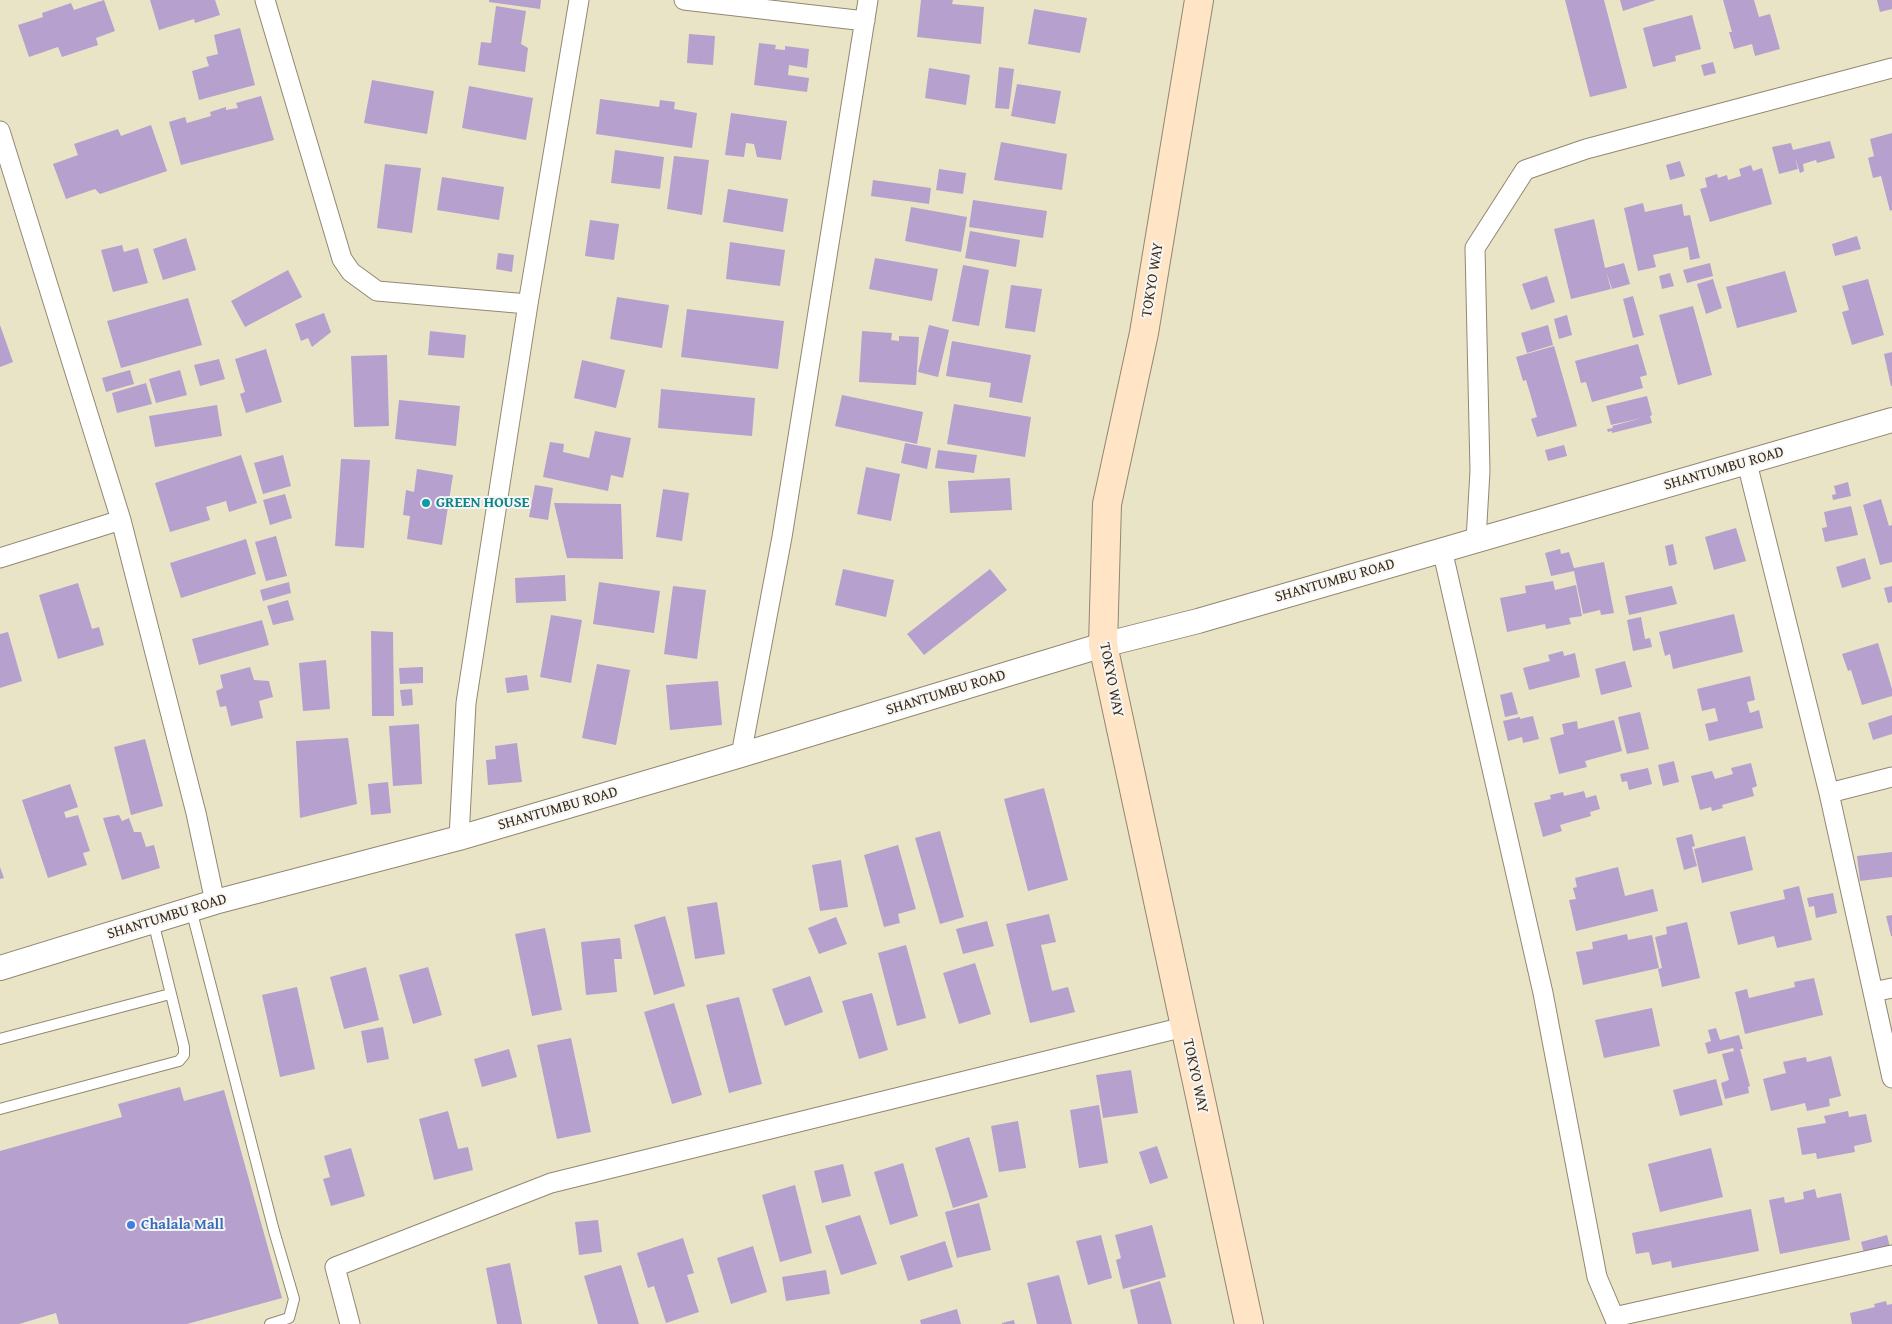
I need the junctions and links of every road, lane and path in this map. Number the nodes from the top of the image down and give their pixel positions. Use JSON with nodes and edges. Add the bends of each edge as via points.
{"nodes":[{"id":1,"x":265,"y":0,"type":"edge"},
{"id":2,"x":579,"y":0,"type":"edge"},
{"id":3,"x":684,"y":0,"type":"edge"},
{"id":4,"x":868,"y":0,"type":"edge"},
{"id":5,"x":1199,"y":0,"type":"edge"},
{"id":6,"x":865,"y":21,"type":"junction"},
{"id":7,"x":1892,"y":68,"type":"edge"},
{"id":8,"x":0,"y":131,"type":"edge"},
{"id":9,"x":528,"y":304,"type":"junction"},
{"id":10,"x":1892,"y":420,"type":"edge"},
{"id":11,"x":1747,"y":463,"type":"junction"},
{"id":12,"x":121,"y":520,"type":"junction"},
{"id":13,"x":1476,"y":540,"type":"junction"},
{"id":14,"x":1442,"y":549,"type":"junction"},
{"id":15,"x":0,"y":558,"type":"edge"},
{"id":16,"x":1103,"y":644,"type":"junction"},
{"id":17,"x":740,"y":756,"type":"junction"},
{"id":18,"x":1892,"y":777,"type":"edge"},
{"id":19,"x":1829,"y":793,"type":"junction"},
{"id":20,"x":459,"y":838,"type":"junction"},
{"id":21,"x":215,"y":902,"type":"junction"},
{"id":22,"x":191,"y":909,"type":"junction"},
{"id":23,"x":153,"y":921,"type":"junction"},
{"id":24,"x":0,"y":968,"type":"edge"},
{"id":25,"x":1892,"y":988,"type":"edge"},
{"id":26,"x":1873,"y":992,"type":"junction"},
{"id":27,"x":170,"y":994,"type":"junction"},
{"id":28,"x":1184,"y":1027,"type":"junction"},
{"id":29,"x":0,"y":1039,"type":"edge"},
{"id":30,"x":1892,"y":1078,"type":"edge"},
{"id":31,"x":0,"y":1109,"type":"edge"},
{"id":32,"x":1892,"y":1255,"type":"edge"},
{"id":33,"x":1615,"y":1320,"type":"edge"},
{"id":34,"x":270,"y":1324,"type":"edge"},
{"id":35,"x":350,"y":1324,"type":"edge"},
{"id":36,"x":1249,"y":1324,"type":"edge"}],
"edges":[{"from":1,"to":9,"type":"street","via":[[342,259],[351,272],[377,291]]},
{"from":2,"to":9,"type":"street"},
{"from":3,"to":6,"type":"street"},
{"from":4,"to":6,"type":"street"},
{"from":5,"to":16,"type":"main road","name":"TOKYO WAY","via":[[1144,333],[1107,504]]},
{"from":6,"to":17,"type":"street","via":[[782,537]]},
{"from":7,"to":13,"type":"street","via":[[1586,149],[1525,170],[1475,248],[1480,471]]},
{"from":8,"to":12,"type":"street"},
{"from":9,"to":20,"type":"street","via":[[466,703]]},
{"from":10,"to":11,"type":"street","name":"SHANTUMBU ROAD"},
{"from":11,"to":13,"type":"street","name":"SHANTUMBU ROAD"},
{"from":11,"to":19,"type":"street"},
{"from":12,"to":15,"type":"street"},
{"from":12,"to":21,"type":"street","via":[[196,813]]},
{"from":13,"to":14,"type":"street","name":"SHANTUMBU ROAD"},
{"from":14,"to":16,"type":"street","name":"SHANTUMBU ROAD","via":[[1198,621]]},
{"from":14,"to":33,"type":"street","via":[[1543,993],[1597,1277]]},
{"from":16,"to":17,"type":"street","name":"SHANTUMBU ROAD"},
{"from":16,"to":28,"type":"main road","name":"TOKYO WAY"},
{"from":17,"to":20,"type":"street","name":"SHANTUMBU ROAD"},
{"from":18,"to":19,"type":"street"},
{"from":19,"to":26,"type":"street"},
{"from":20,"to":21,"type":"street","name":"SHANTUMBU ROAD"},
{"from":21,"to":22,"type":"street","name":"SHANTUMBU ROAD"},
{"from":22,"to":23,"type":"street","name":"SHANTUMBU ROAD"},
{"from":22,"to":34,"type":"lane","via":[[294,1299],[289,1318]]},
{"from":23,"to":24,"type":"street","name":"SHANTUMBU ROAD"},
{"from":23,"to":27,"type":"lane"},
{"from":25,"to":26,"type":"street"},
{"from":26,"to":30,"type":"street"},
{"from":27,"to":29,"type":"lane"},
{"from":27,"to":31,"type":"lane","via":[[184,1047],[180,1061]]},
{"from":28,"to":35,"type":"street","via":[[552,1184],[335,1267]]},
{"from":28,"to":36,"type":"main road","name":"TOKYO WAY"},
{"from":32,"to":33,"type":"street"}]}
